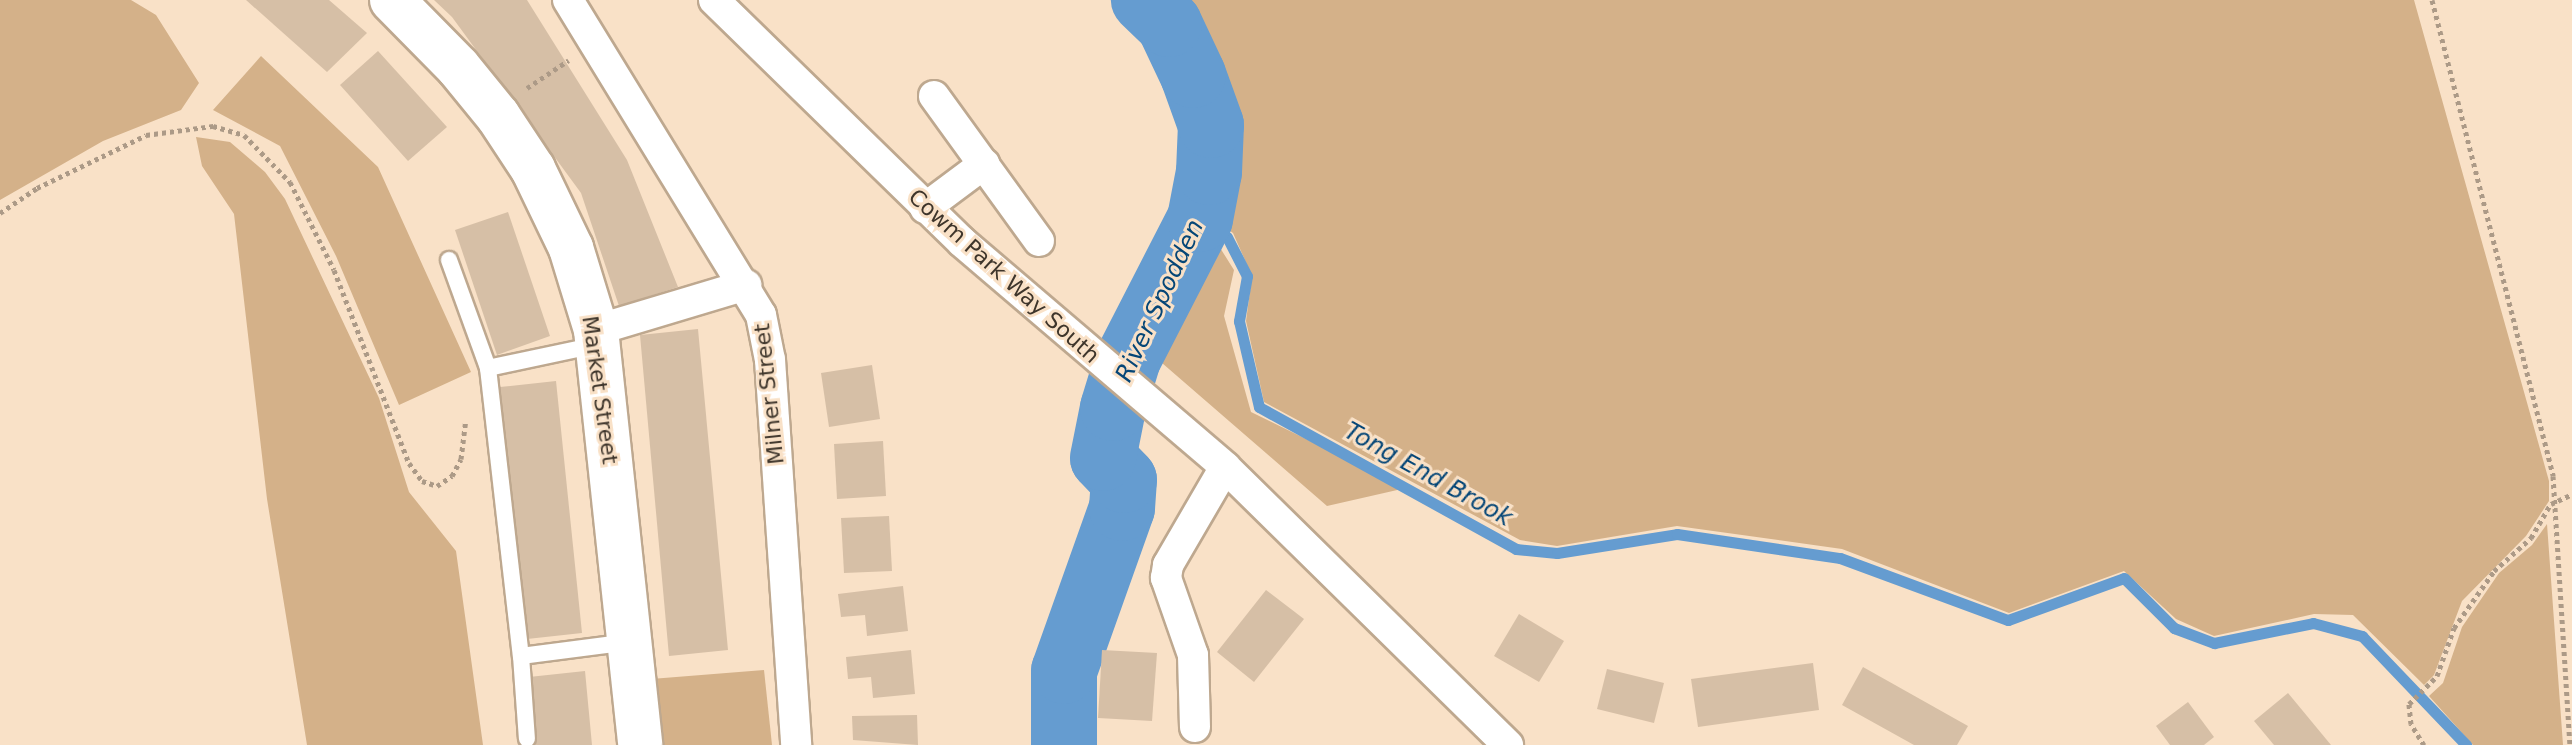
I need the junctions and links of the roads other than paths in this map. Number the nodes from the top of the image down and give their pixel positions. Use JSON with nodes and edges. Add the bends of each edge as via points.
{"nodes":[{"id":1,"x":392,"y":0,"type":"edge"},
{"id":2,"x":568,"y":0,"type":"edge"},
{"id":3,"x":714,"y":0,"type":"edge"},
{"id":4,"x":934,"y":96,"type":"dead end"},
{"id":5,"x":984,"y":164,"type":"junction"},
{"id":6,"x":925,"y":208,"type":"junction"},
{"id":7,"x":1039,"y":241,"type":"dead end"},
{"id":8,"x":449,"y":260,"type":"dead end"},
{"id":9,"x":746,"y":285,"type":"junction"},
{"id":10,"x":597,"y":337,"type":"junction"},
{"id":11,"x":488,"y":368,"type":"junction"},
{"id":12,"x":1225,"y":467,"type":"junction"},
{"id":13,"x":629,"y":642,"type":"junction"},
{"id":14,"x":521,"y":656,"type":"junction"},
{"id":15,"x":1195,"y":727,"type":"dead end"},
{"id":16,"x":527,"y":739,"type":"dead end"},
{"id":17,"x":640,"y":745,"type":"edge"},
{"id":18,"x":796,"y":745,"type":"edge"},
{"id":19,"x":1508,"y":745,"type":"edge"}],
"edges":[{"from":1,"to":10,"type":"main road","name":"Market Street","via":[[493,111],[533,169],[571,248]]},
{"from":2,"to":9,"type":"street","name":"Milner Street"},
{"from":3,"to":6,"type":"street","name":"Cowm Park Way South"},
{"from":4,"to":5,"type":"street"},
{"from":5,"to":6,"type":"street"},
{"from":5,"to":7,"type":"street"},
{"from":6,"to":12,"type":"street","name":"Cowm Park Way South"},
{"from":8,"to":11,"type":"lane"},
{"from":9,"to":10,"type":"street"},
{"from":9,"to":18,"type":"street","name":"Milner Street","via":[[761,315],[770,360]]},
{"from":10,"to":11,"type":"lane"},
{"from":10,"to":13,"type":"main road","name":"Market Street"},
{"from":11,"to":14,"type":"lane"},
{"from":12,"to":15,"type":"street","via":[[1175,552],[1166,578],[1193,655]]},
{"from":12,"to":19,"type":"street","name":"Cowm Park Way South"},
{"from":13,"to":14,"type":"lane"},
{"from":13,"to":17,"type":"main road","name":"Market Street"},
{"from":14,"to":16,"type":"lane"}]}
